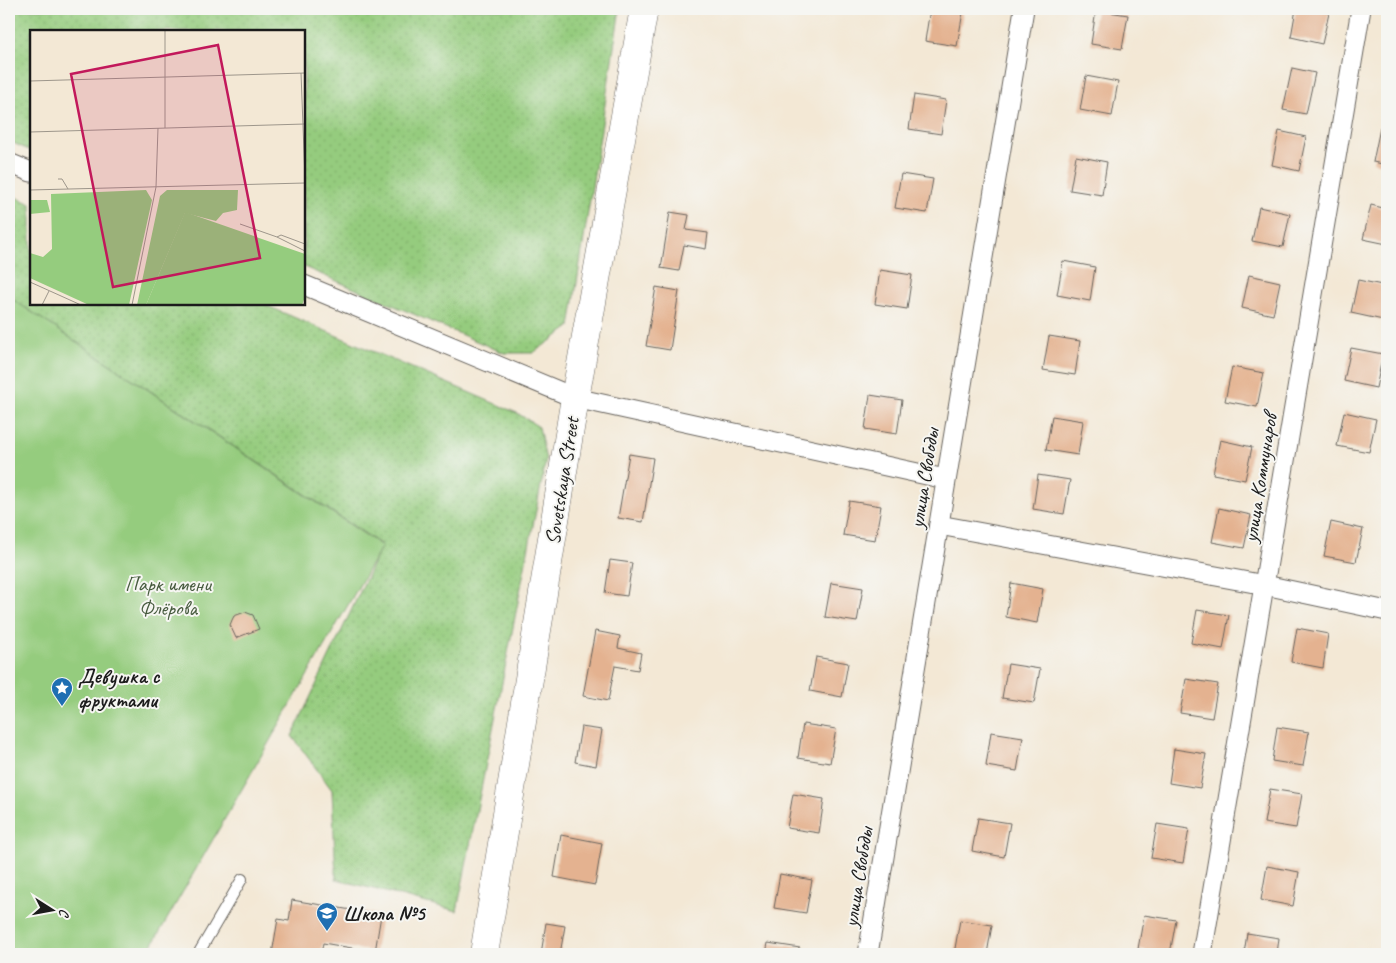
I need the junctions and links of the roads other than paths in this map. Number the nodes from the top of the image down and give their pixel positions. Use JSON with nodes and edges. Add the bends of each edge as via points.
{"nodes":[{"id":1,"x":644,"y":9,"type":"edge"},
{"id":2,"x":1024,"y":9,"type":"edge"},
{"id":3,"x":1361,"y":9,"type":"edge"},
{"id":4,"x":9,"y":163,"type":"edge"},
{"id":5,"x":30,"y":172,"type":"edge"},
{"id":6,"x":305,"y":285,"type":"edge"},
{"id":7,"x":575,"y":398,"type":"junction"},
{"id":8,"x":946,"y":479,"type":"junction"},
{"id":9,"x":939,"y":525,"type":"junction"},
{"id":10,"x":1265,"y":585,"type":"junction"},
{"id":11,"x":1387,"y":611,"type":"edge"},
{"id":12,"x":242,"y":879,"type":"dead end"},
{"id":13,"x":198,"y":954,"type":"edge"},
{"id":14,"x":484,"y":954,"type":"edge"},
{"id":15,"x":868,"y":954,"type":"edge"},
{"id":16,"x":1202,"y":954,"type":"edge"}],
"edges":[{"from":1,"to":7,"type":"main road","name":"Sovetskaya Street"},
{"from":2,"to":8,"type":"street","name":"улица Свободы"},
{"from":3,"to":10,"type":"street","name":"улица Коммунаров"},
{"from":4,"to":5,"type":"street"},
{"from":6,"to":7,"type":"street"},
{"from":7,"to":8,"type":"street"},
{"from":7,"to":14,"type":"main road","name":"Sovetskaya Street"},
{"from":8,"to":9,"type":"street","name":"улица Свободы"},
{"from":9,"to":10,"type":"street"},
{"from":9,"to":15,"type":"street","name":"улица Свободы"},
{"from":10,"to":11,"type":"street"},
{"from":10,"to":16,"type":"street","name":"улица Коммунаров"},
{"from":12,"to":13,"type":"lane"}]}
